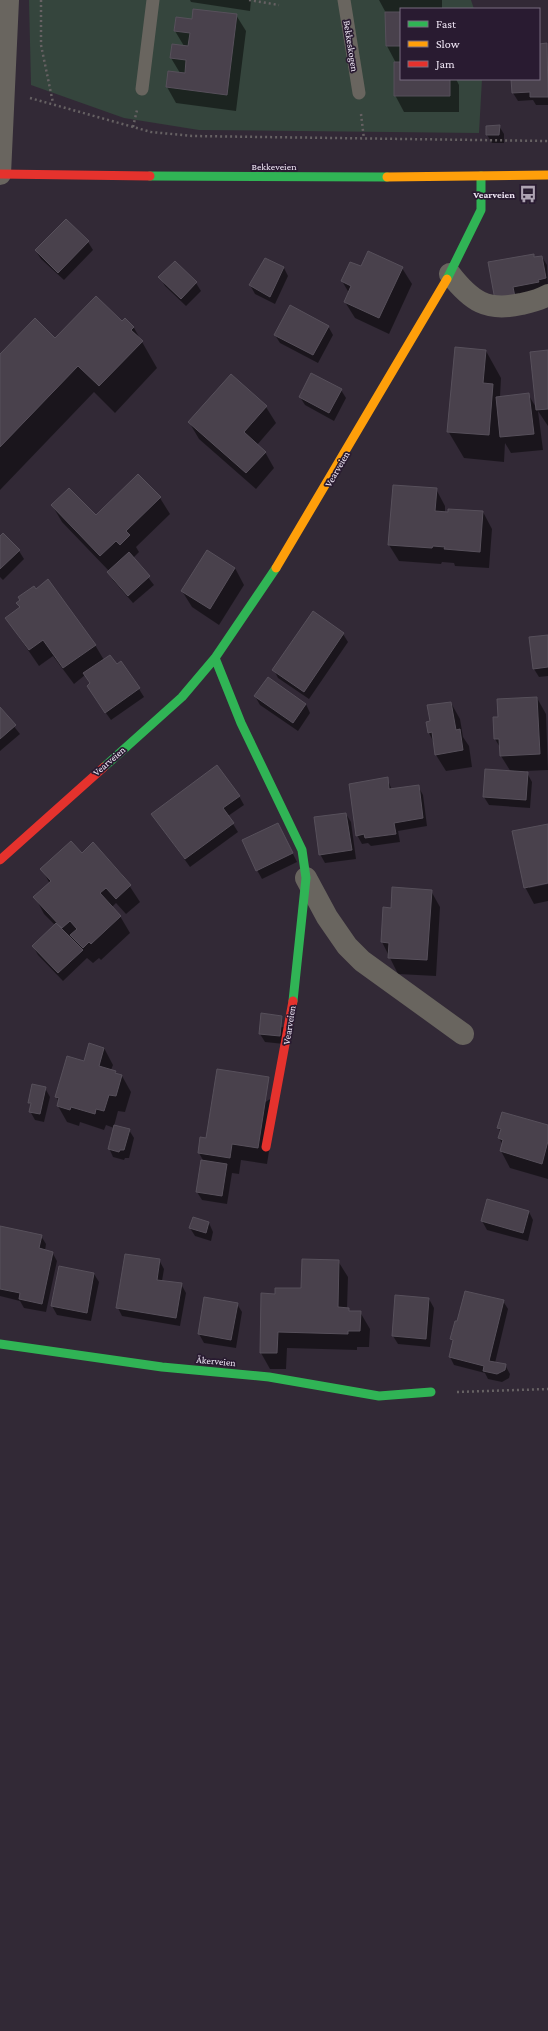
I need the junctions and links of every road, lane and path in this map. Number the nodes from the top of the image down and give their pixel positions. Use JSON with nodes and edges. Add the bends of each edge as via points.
{"nodes":[{"id":1,"x":8,"y":0,"type":"edge"},
{"id":2,"x":42,"y":0,"type":"edge"},
{"id":3,"x":153,"y":0,"type":"edge"},
{"id":4,"x":249,"y":0,"type":"edge"},
{"id":5,"x":344,"y":0,"type":"edge"},
{"id":6,"x":278,"y":4,"type":"dead end"},
{"id":7,"x":142,"y":89,"type":"dead end"},
{"id":8,"x":359,"y":93,"type":"dead end"},
{"id":9,"x":3,"y":95,"type":"junction"},
{"id":10,"x":54,"y":104,"type":"junction"},
{"id":11,"x":548,"y":141,"type":"edge"},
{"id":12,"x":0,"y":174,"type":"edge"},
{"id":13,"x":548,"y":174,"type":"edge"},
{"id":14,"x":481,"y":176,"type":"junction"},
{"id":15,"x":450,"y":274,"type":"junction"},
{"id":16,"x":548,"y":295,"type":"edge"},
{"id":17,"x":215,"y":658,"type":"junction"},
{"id":18,"x":0,"y":860,"type":"edge"},
{"id":19,"x":306,"y":878,"type":"junction"},
{"id":20,"x":463,"y":1034,"type":"dead end"},
{"id":21,"x":266,"y":1147,"type":"dead end"},
{"id":22,"x":0,"y":1344,"type":"edge"},
{"id":23,"x":548,"y":1389,"type":"edge"},
{"id":24,"x":431,"y":1392,"type":"joint"}],
"edges":[{"from":1,"to":9,"type":"street"},
{"from":2,"to":10,"type":"path","via":[[41,45]]},
{"from":3,"to":7,"type":"lane"},
{"from":4,"to":6,"type":"path"},
{"from":5,"to":8,"type":"lane","name":"Bekkeskogen"},
{"from":9,"to":10,"type":"path","via":[[38,99]]},
{"from":9,"to":12,"type":"street"},
{"from":10,"to":11,"type":"path","via":[[151,132],[192,136]]},
{"from":12,"to":14,"type":"street","name":"Bekkeveien","via":[[145,177]]},
{"from":13,"to":14,"type":"street","name":"Bekkeveien"},
{"from":14,"to":15,"type":"street","name":"Vearveien","via":[[481,210]]},
{"from":15,"to":16,"type":"street","via":[[461,288],[478,301],[493,307],[508,307]]},
{"from":15,"to":17,"type":"street","name":"Vearveien","via":[[287,553]]},
{"from":17,"to":18,"type":"street","name":"Vearveien","via":[[182,697]]},
{"from":17,"to":19,"type":"street","name":"Vearveien","via":[[241,724],[297,837],[302,850]]},
{"from":19,"to":20,"type":"street","name":"Vearveien","via":[[327,917],[347,946],[362,961]]},
{"from":19,"to":21,"type":"street","name":"Vearveien","via":[[292,1018]]},
{"from":22,"to":24,"type":"street","name":"Åkerveien","via":[[162,1367],[269,1377],[379,1396]]},
{"from":23,"to":24,"type":"path"}]}
